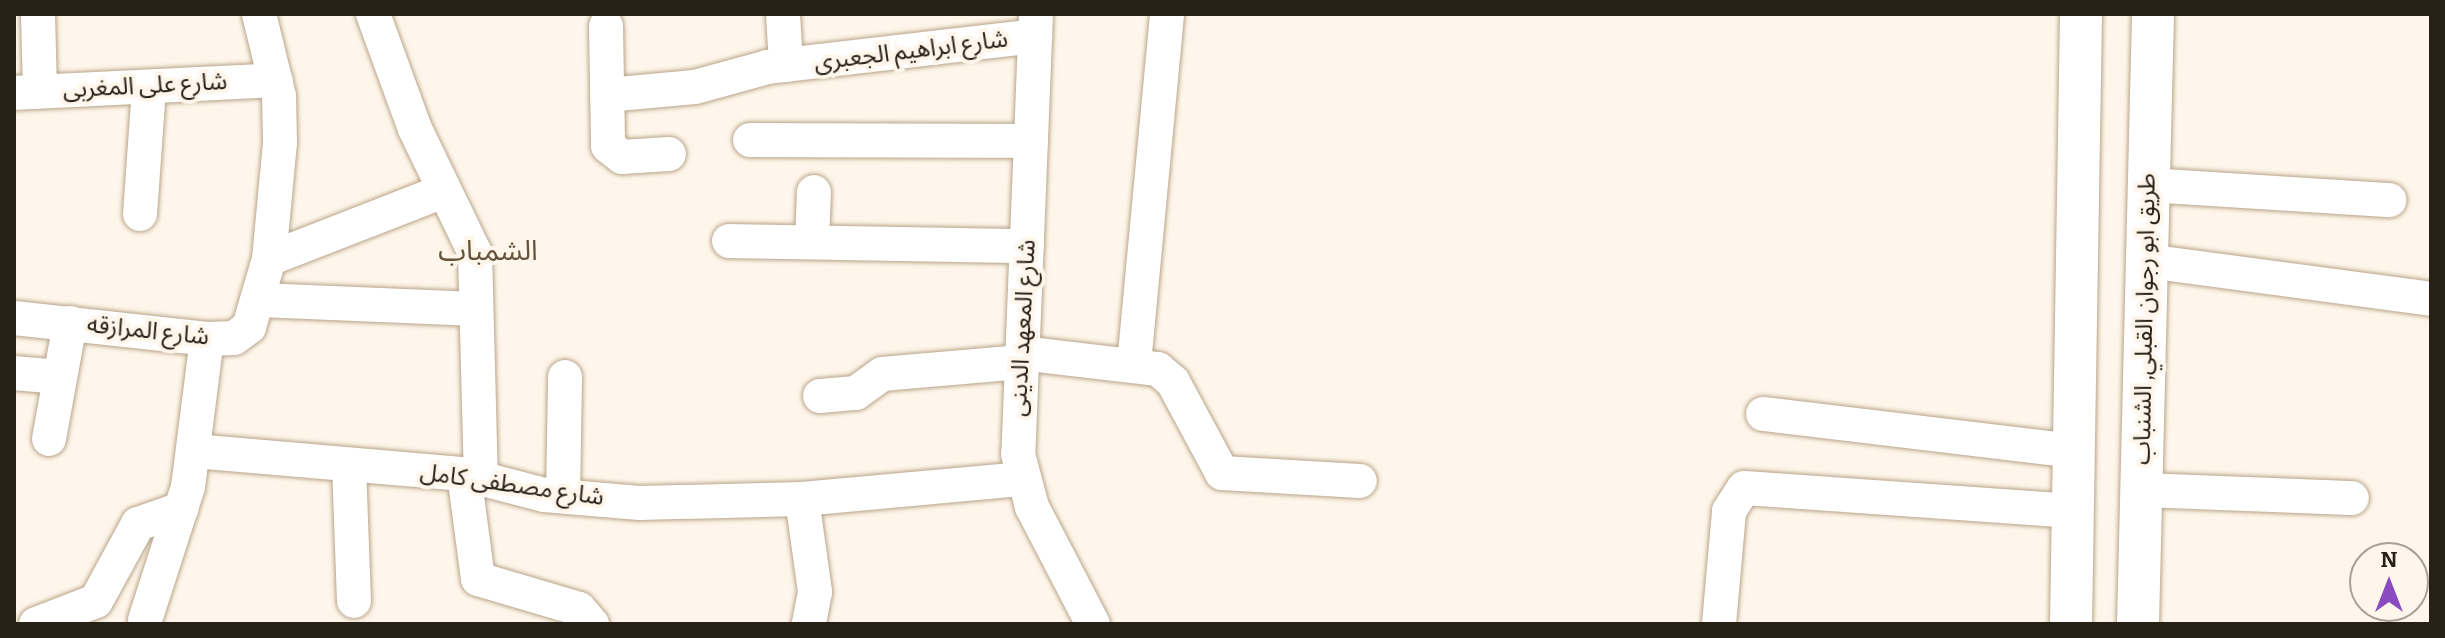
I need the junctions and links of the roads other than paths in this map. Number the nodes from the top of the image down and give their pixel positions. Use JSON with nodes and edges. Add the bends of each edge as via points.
{"nodes":[{"id":1,"x":38,"y":14,"type":"edge"},
{"id":2,"x":259,"y":14,"type":"edge"},
{"id":3,"x":373,"y":14,"type":"edge"},
{"id":4,"x":783,"y":14,"type":"edge"},
{"id":5,"x":1167,"y":14,"type":"edge"},
{"id":6,"x":2081,"y":14,"type":"edge"},
{"id":7,"x":2153,"y":14,"type":"edge"},
{"id":8,"x":1036,"y":25,"type":"edge"},
{"id":9,"x":606,"y":26,"type":"dead end"},
{"id":10,"x":786,"y":65,"type":"junction"},
{"id":11,"x":276,"y":80,"type":"junction"},
{"id":12,"x":149,"y":87,"type":"junction"},
{"id":13,"x":27,"y":92,"type":"edge"},
{"id":14,"x":607,"y":95,"type":"junction"},
{"id":15,"x":750,"y":140,"type":"dead end"},
{"id":16,"x":1031,"y":141,"type":"junction"},
{"id":17,"x":669,"y":154,"type":"dead end"},
{"id":18,"x":2149,"y":185,"type":"junction"},
{"id":19,"x":443,"y":191,"type":"junction"},
{"id":20,"x":814,"y":192,"type":"dead end"},
{"id":21,"x":2390,"y":200,"type":"dead end"},
{"id":22,"x":140,"y":214,"type":"dead end"},
{"id":23,"x":729,"y":241,"type":"dead end"},
{"id":24,"x":812,"y":241,"type":"junction"},
{"id":25,"x":1027,"y":246,"type":"junction"},
{"id":26,"x":269,"y":259,"type":"junction"},
{"id":27,"x":2147,"y":261,"type":"junction"},
{"id":28,"x":2431,"y":299,"type":"edge"},
{"id":29,"x":260,"y":300,"type":"junction"},
{"id":30,"x":476,"y":309,"type":"junction"},
{"id":31,"x":14,"y":318,"type":"edge"},
{"id":32,"x":70,"y":323,"type":"junction"},
{"id":33,"x":207,"y":339,"type":"junction"},
{"id":34,"x":1021,"y":358,"type":"junction"},
{"id":35,"x":1134,"y":364,"type":"junction"},
{"id":36,"x":14,"y":373,"type":"edge"},
{"id":37,"x":60,"y":377,"type":"junction"},
{"id":38,"x":565,"y":377,"type":"dead end"},
{"id":39,"x":820,"y":396,"type":"dead end"},
{"id":40,"x":1763,"y":414,"type":"dead end"},
{"id":41,"x":49,"y":439,"type":"dead end"},
{"id":42,"x":194,"y":451,"type":"junction"},
{"id":43,"x":2075,"y":451,"type":"junction"},
{"id":44,"x":349,"y":465,"type":"junction"},
{"id":45,"x":472,"y":475,"type":"junction"},
{"id":46,"x":1023,"y":479,"type":"junction"},
{"id":47,"x":1360,"y":481,"type":"dead end"},
{"id":48,"x":2141,"y":490,"type":"junction"},
{"id":49,"x":563,"y":496,"type":"junction"},
{"id":50,"x":2352,"y":498,"type":"dead end"},
{"id":51,"x":802,"y":499,"type":"junction"},
{"id":52,"x":181,"y":509,"type":"junction"},
{"id":53,"x":2074,"y":511,"type":"junction"},
{"id":54,"x":354,"y":601,"type":"dead end"},
{"id":55,"x":145,"y":620,"type":"dead end"},
{"id":56,"x":36,"y":624,"type":"edge"},
{"id":57,"x":592,"y":624,"type":"edge"},
{"id":58,"x":809,"y":624,"type":"edge"},
{"id":59,"x":1093,"y":624,"type":"edge"},
{"id":60,"x":1719,"y":624,"type":"edge"},
{"id":61,"x":2071,"y":624,"type":"edge"},
{"id":62,"x":2138,"y":624,"type":"edge"}],
"edges":[{"from":1,"to":13,"type":"street"},
{"from":2,"to":11,"type":"street"},
{"from":3,"to":19,"type":"street"},
{"from":4,"to":10,"type":"street","name":"شارع ابراهيم الجعبرى"},
{"from":5,"to":35,"type":"street"},
{"from":6,"to":43,"type":"street"},
{"from":7,"to":18,"type":"street","name":"طريق ابو رجوان القبلي, الشنباب"},
{"from":8,"to":10,"type":"street","name":"شارع ابراهيم الجعبرى"},
{"from":8,"to":16,"type":"street","name":"شارع المعهد الدينى"},
{"from":9,"to":14,"type":"street"},
{"from":10,"to":14,"type":"street","name":"شارع ابراهيم الجعبرى","via":[[695,87]]},
{"from":11,"to":12,"type":"street","name":"شارع على المغربى"},
{"from":11,"to":26,"type":"street","via":[[280,142]]},
{"from":12,"to":13,"type":"street","name":"شارع على المغربى"},
{"from":12,"to":22,"type":"street"},
{"from":14,"to":17,"type":"street","via":[[614,152]]},
{"from":15,"to":16,"type":"street"},
{"from":16,"to":25,"type":"street","name":"شارع المعهد الدينى"},
{"from":18,"to":21,"type":"street"},
{"from":18,"to":27,"type":"street","name":"طريق ابو رجوان القبلي, الشنباب"},
{"from":19,"to":26,"type":"street"},
{"from":19,"to":30,"type":"street","via":[[475,253]]},
{"from":20,"to":24,"type":"street"},
{"from":23,"to":24,"type":"street"},
{"from":24,"to":25,"type":"street"},
{"from":25,"to":34,"type":"street","name":"شارع المعهد الدينى"},
{"from":26,"to":29,"type":"street"},
{"from":27,"to":28,"type":"street"},
{"from":27,"to":48,"type":"street","name":"طريق ابو رجوان القبلي, الشنباب"},
{"from":29,"to":30,"type":"street"},
{"from":29,"to":33,"type":"street","name":"شارع المرازقه","via":[[243,333]]},
{"from":30,"to":45,"type":"street"},
{"from":31,"to":32,"type":"street","name":"شارع المرازقه"},
{"from":32,"to":33,"type":"street","name":"شارع المرازقه"},
{"from":32,"to":37,"type":"street"},
{"from":33,"to":42,"type":"street"},
{"from":34,"to":35,"type":"street"},
{"from":34,"to":39,"type":"street","via":[[882,374],[856,393]]},
{"from":34,"to":46,"type":"street","name":"شارع المعهد الدينى"},
{"from":35,"to":47,"type":"street","via":[[1158,369],[1173,382],[1222,473]]},
{"from":36,"to":37,"type":"street"},
{"from":37,"to":41,"type":"street"},
{"from":38,"to":49,"type":"street"},
{"from":40,"to":43,"type":"street"},
{"from":42,"to":44,"type":"street","name":"شارع مصطفى كامل"},
{"from":42,"to":52,"type":"street"},
{"from":43,"to":53,"type":"street"},
{"from":44,"to":45,"type":"street","name":"شارع مصطفى كامل"},
{"from":44,"to":54,"type":"street"},
{"from":45,"to":49,"type":"street","name":"شارع مصطفى كامل"},
{"from":45,"to":57,"type":"street","via":[[478,579],[579,609]]},
{"from":46,"to":51,"type":"street","name":"شارع مصطفى كامل"},
{"from":46,"to":59,"type":"street","name":"شارع المعهد الدينى"},
{"from":48,"to":50,"type":"street"},
{"from":48,"to":62,"type":"street","name":"طريق ابو رجوان القبلي, الشنباب"},
{"from":49,"to":51,"type":"street","name":"شارع مصطفى كامل","via":[[688,504]]},
{"from":51,"to":58,"type":"street","via":[[815,592]]},
{"from":52,"to":55,"type":"street"},
{"from":52,"to":56,"type":"street","via":[[138,524],[96,601]]},
{"from":53,"to":60,"type":"street","via":[[1744,488],[1729,511]]},
{"from":53,"to":61,"type":"street"}]}
